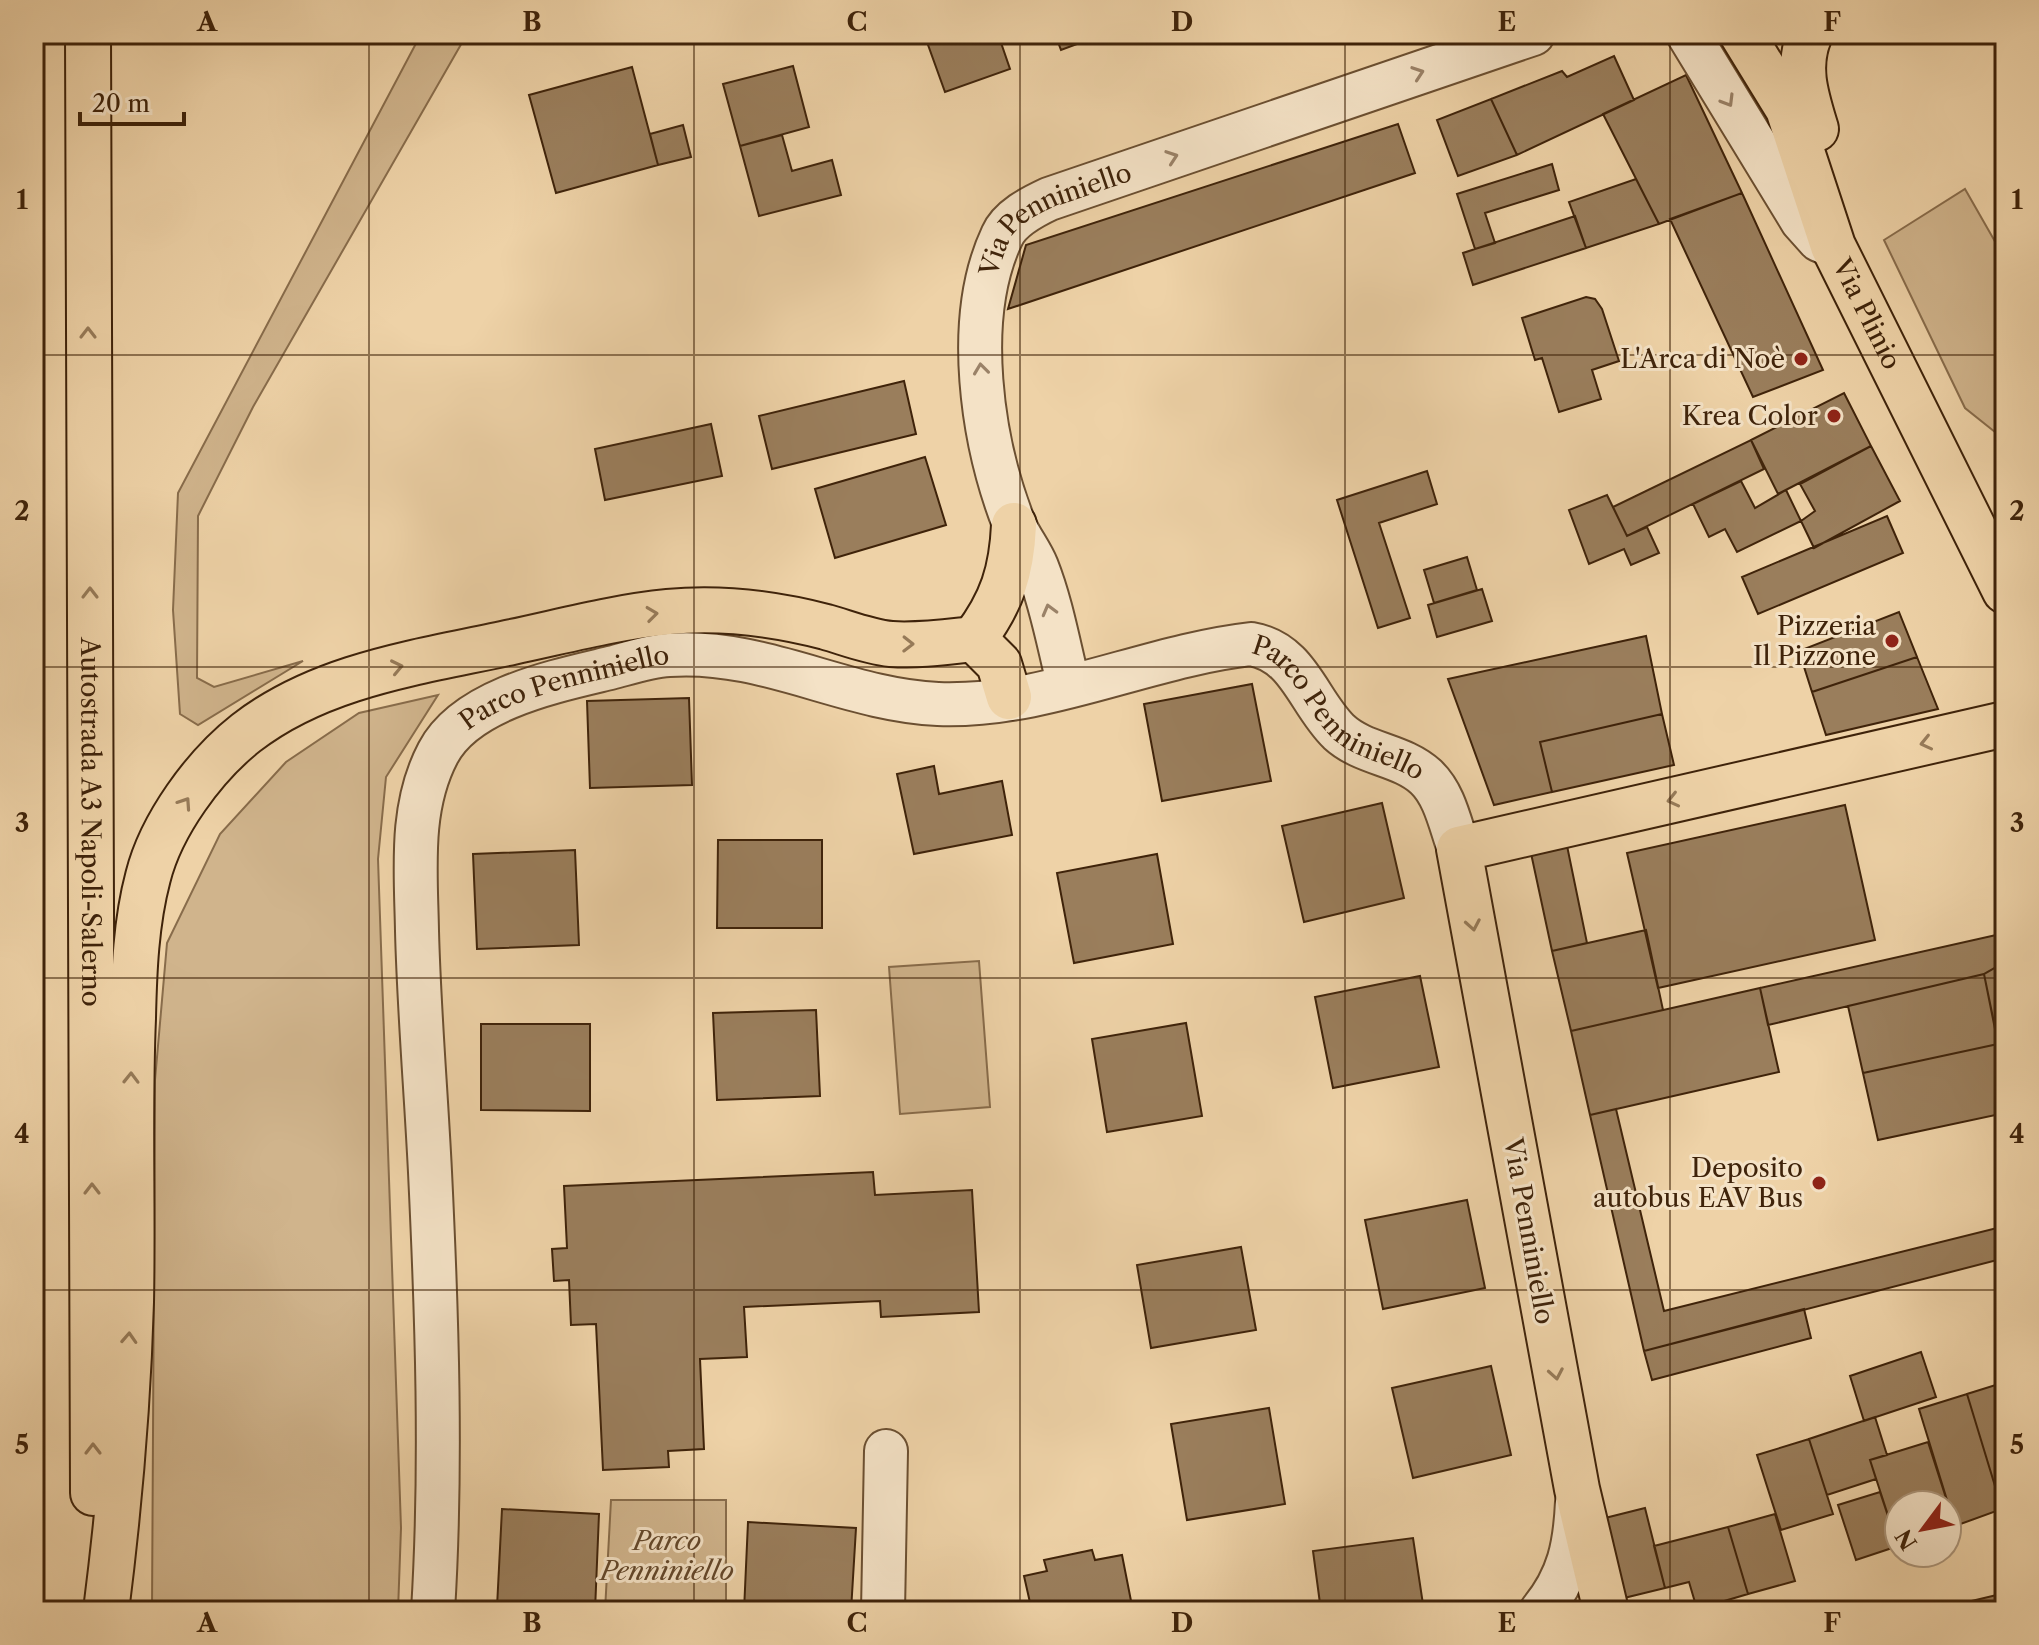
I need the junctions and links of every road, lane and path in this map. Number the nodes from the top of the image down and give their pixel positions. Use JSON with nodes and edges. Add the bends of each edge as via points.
{"nodes":[{"id":1,"x":88,"y":34,"type":"edge"},
{"id":2,"x":1533,"y":34,"type":"edge"},
{"id":3,"x":1688,"y":34,"type":"edge"},
{"id":4,"x":1742,"y":34,"type":"edge"},
{"id":5,"x":1810,"y":34,"type":"edge"},
{"id":6,"x":1833,"y":246,"type":"junction"},
{"id":7,"x":1014,"y":525,"type":"junction"},
{"id":8,"x":2005,"y":541,"type":"edge"},
{"id":9,"x":2005,"y":591,"type":"edge"},
{"id":10,"x":974,"y":639,"type":"junction"},
{"id":11,"x":1069,"y":686,"type":"junction"},
{"id":12,"x":1009,"y":697,"type":"junction"},
{"id":13,"x":2004,"y":726,"type":"edge"},
{"id":14,"x":1459,"y":849,"type":"junction"},
{"id":15,"x":886,"y":1451,"type":"dead end"},
{"id":16,"x":1577,"y":1489,"type":"junction"},
{"id":17,"x":93,"y":1611,"type":"edge"},
{"id":18,"x":106,"y":1611,"type":"edge"},
{"id":19,"x":433,"y":1611,"type":"edge"},
{"id":20,"x":883,"y":1611,"type":"edge"},
{"id":21,"x":1541,"y":1611,"type":"edge"},
{"id":22,"x":1606,"y":1611,"type":"edge"}],
"edges":[{"from":17,"to":1,"type":"main road","name":"Autostrada A3 Napoli-Salerno","one_way":true},
{"from":7,"to":2,"type":"street","name":"Via Penniniello","one_way":true,"via":[[992,447],[979,333],[1002,234],[1015,220],[1049,199]]},
{"from":3,"to":6,"type":"street","one_way":true,"via":[[1802,221],[1819,240]]},
{"from":4,"to":6,"type":"main road","name":"Via Plinio","via":[[1788,109]]},
{"from":5,"to":8,"type":"main road","name":"Via Plinio","via":[[1802,83],[1842,213]]},
{"from":6,"to":9,"type":"main road","name":"Via Plinio"},
{"from":7,"to":10,"type":"main road","via":[[1002,599]]},
{"from":11,"to":7,"type":"street","name":"Via Penniniello","one_way":true,"via":[[1037,566]]},
{"from":10,"to":12,"type":"main road","via":[[999,664]]},
{"from":18,"to":10,"type":"main road","one_way":true,"via":[[120,1498],[131,1303],[131,1071],[138,938],[149,872],[165,835],[210,767],[267,719],[325,688],[371,672],[634,616],[709,610],[810,623],[886,644]]},
{"from":11,"to":12,"type":"street","name":"Parco Penniniello"},
{"from":11,"to":14,"type":"street","name":"Parco Penniniello","via":[[1237,646],[1266,647],[1299,675],[1342,735],[1425,776],[1440,793]]},
{"from":12,"to":19,"type":"street","name":"Parco Penniniello","via":[[942,704],[888,700],[729,656],[666,655],[520,690],[473,717],[439,750],[419,803],[416,859],[430,1176],[438,1533]]},
{"from":13,"to":14,"type":"main road","one_way":true},
{"from":14,"to":16,"type":"main road","name":"Via Penniniello","one_way":true},
{"from":15,"to":20,"type":"street"},
{"from":16,"to":21,"type":"street","via":[[1572,1558],[1558,1591]]},
{"from":16,"to":22,"type":"main road","name":"Via Penniniello"}]}
